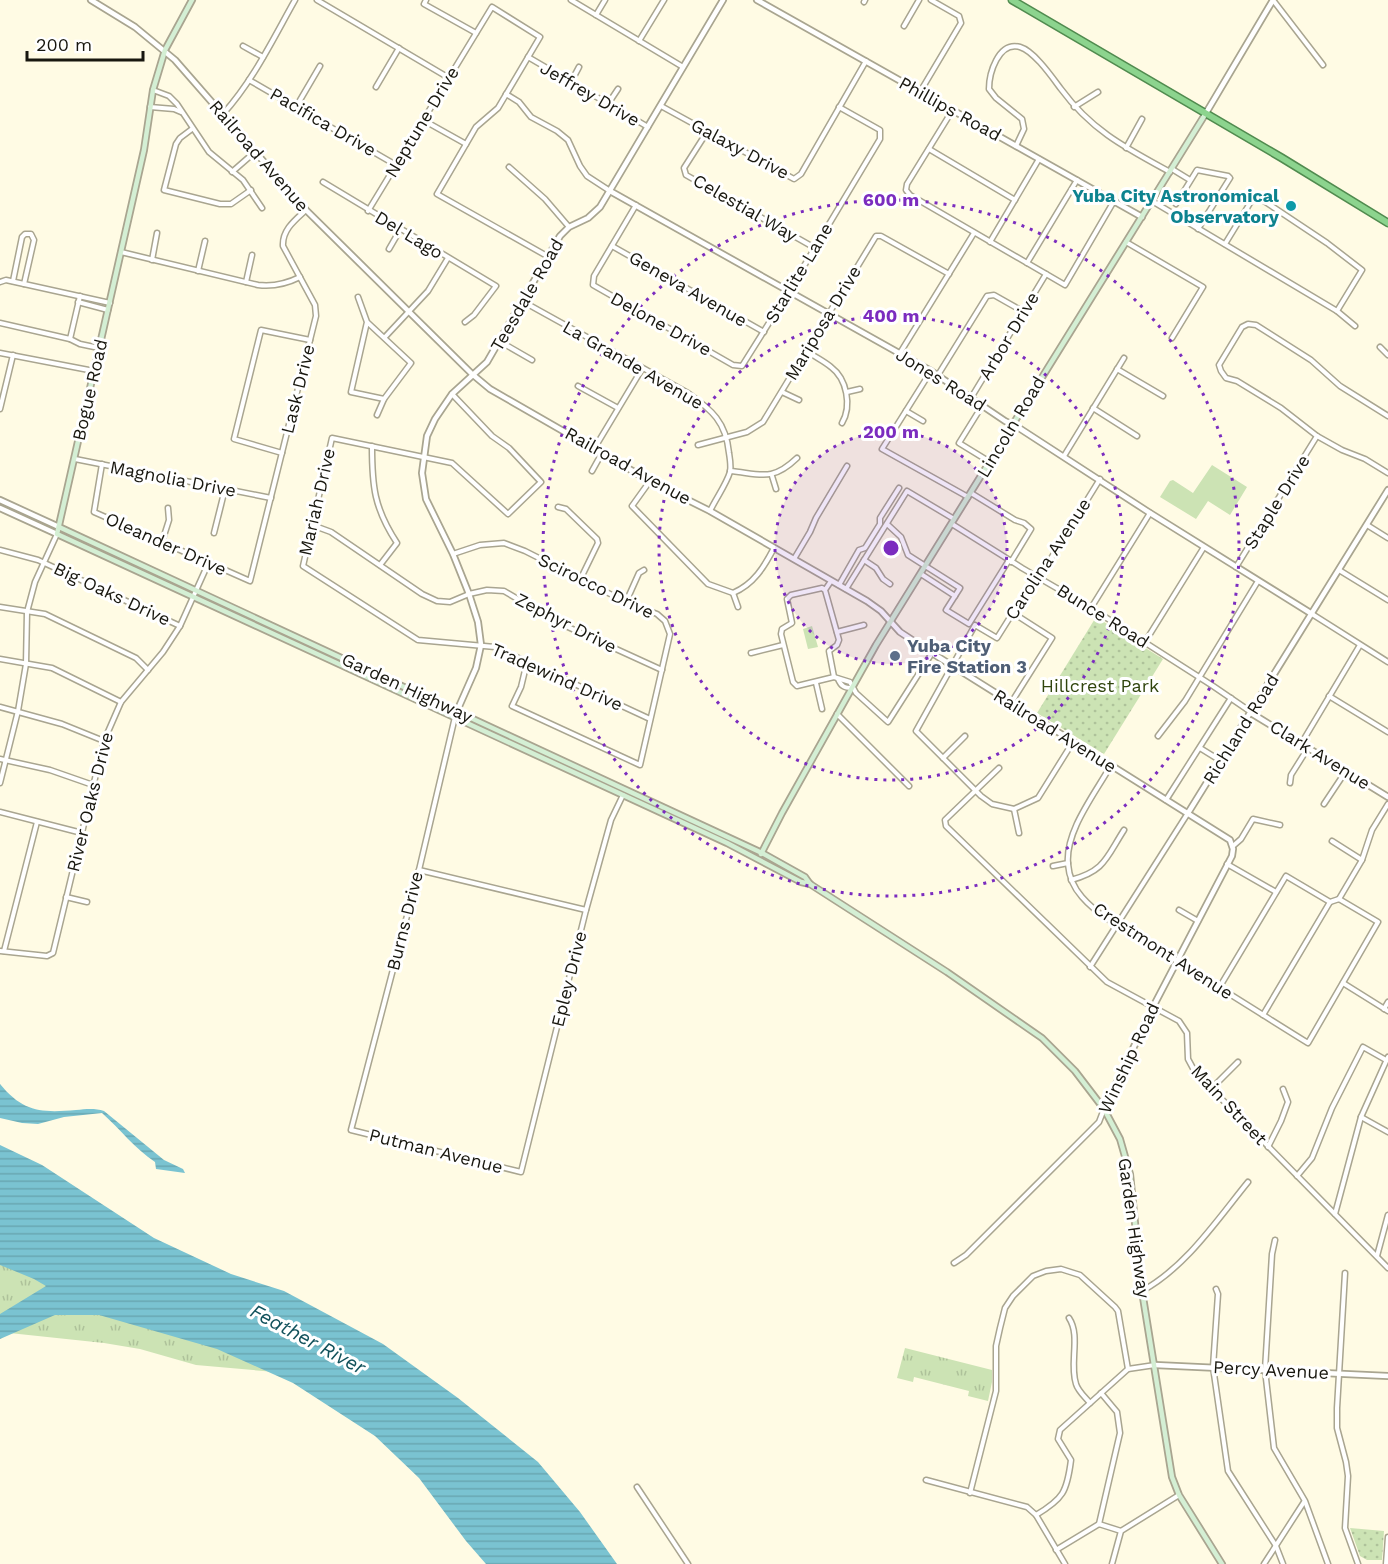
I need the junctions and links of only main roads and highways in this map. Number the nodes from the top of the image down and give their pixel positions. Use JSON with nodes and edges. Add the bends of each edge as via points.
{"nodes":[{"id":1,"x":192,"y":0,"type":"edge"},
{"id":2,"x":1012,"y":0,"type":"edge"},
{"id":3,"x":1206,"y":113,"type":"junction"},
{"id":4,"x":1388,"y":223,"type":"edge"},
{"id":5,"x":59,"y":527,"type":"junction"},
{"id":6,"x":57,"y":534,"type":"joint"},
{"id":7,"x":762,"y":853,"type":"junction"},
{"id":8,"x":759,"y":859,"type":"junction"},
{"id":9,"x":810,"y":884,"type":"junction"},
{"id":10,"x":1222,"y":1564,"type":"edge"}],
"edges":[{"from":1,"to":5,"type":"main road","name":"Bogue Road","via":[[165,50],[153,90],[144,150]]},
{"from":2,"to":3,"type":"highway"},
{"from":3,"to":4,"type":"highway"},
{"from":3,"to":7,"type":"main road","name":"Lincoln Road","via":[[891,622]]},
{"from":5,"to":6,"type":"main road","name":"Bogue Road"},
{"from":5,"to":7,"type":"main road","name":"Garden Highway"},
{"from":6,"to":8,"type":"main road","name":"Garden Highway"},
{"from":7,"to":8,"type":"main road","name":"Lincoln Road"},
{"from":7,"to":9,"type":"main road","name":"Garden Highway"},
{"from":8,"to":9,"type":"main road","name":"Garden Highway"},
{"from":9,"to":10,"type":"main road","name":"Garden Highway","via":[[1030,1029],[1066,1062],[1104,1109],[1120,1139],[1130,1174],[1142,1291],[1175,1486]]}]}
